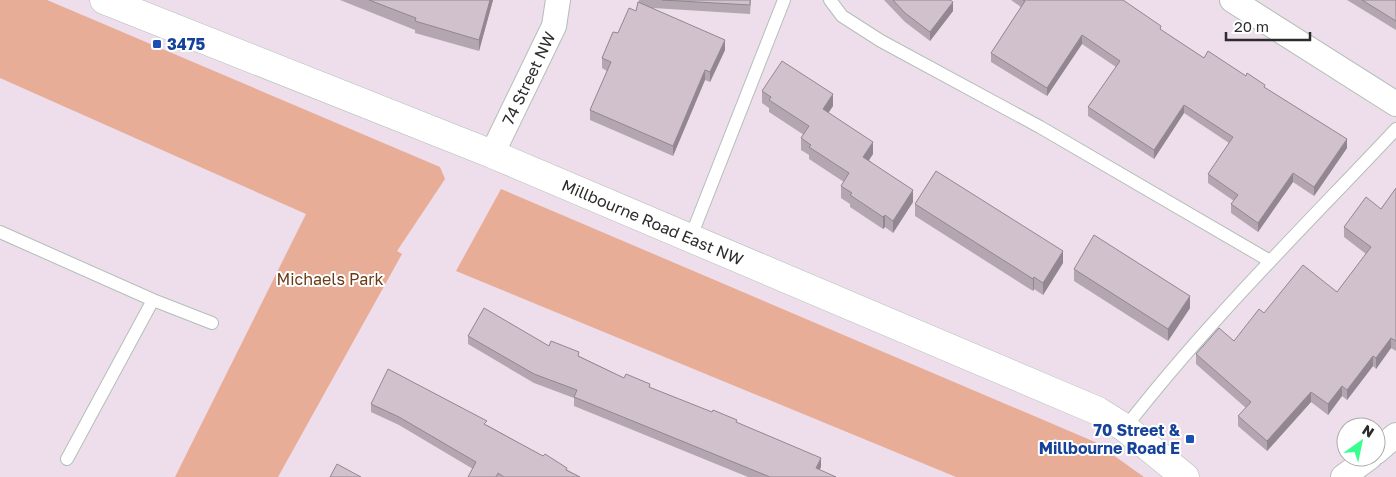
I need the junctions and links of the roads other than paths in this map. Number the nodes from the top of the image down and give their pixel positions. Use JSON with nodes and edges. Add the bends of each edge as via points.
{"nodes":[{"id":1,"x":104,"y":0,"type":"edge"},
{"id":2,"x":558,"y":0,"type":"edge"},
{"id":3,"x":784,"y":0,"type":"edge"},
{"id":4,"x":830,"y":0,"type":"edge"},
{"id":5,"x":1232,"y":0,"type":"edge"},
{"id":6,"x":1396,"y":104,"type":"edge"},
{"id":7,"x":1396,"y":129,"type":"edge"},
{"id":8,"x":492,"y":154,"type":"junction"},
{"id":9,"x":0,"y":232,"type":"edge"},
{"id":10,"x":690,"y":239,"type":"junction"},
{"id":11,"x":1270,"y":261,"type":"junction"},
{"id":12,"x":152,"y":300,"type":"junction"},
{"id":13,"x":212,"y":323,"type":"dead end"},
{"id":14,"x":1125,"y":428,"type":"junction"},
{"id":15,"x":1396,"y":435,"type":"edge"},
{"id":16,"x":1386,"y":444,"type":"edge"},
{"id":17,"x":67,"y":459,"type":"dead end"},
{"id":18,"x":1357,"y":467,"type":"edge"},
{"id":19,"x":1185,"y":477,"type":"edge"},
{"id":20,"x":1344,"y":477,"type":"edge"}],
"edges":[{"from":1,"to":8,"type":"street","name":"Millbourne Road East NW"},
{"from":2,"to":8,"type":"street","name":"74 Street NW","via":[[554,26]]},
{"from":3,"to":10,"type":"lane"},
{"from":4,"to":11,"type":"lane","via":[[842,16],[881,41],[1040,127]]},
{"from":5,"to":6,"type":"street"},
{"from":7,"to":11,"type":"lane"},
{"from":8,"to":10,"type":"street","name":"Millbourne Road East NW"},
{"from":9,"to":12,"type":"lane"},
{"from":10,"to":14,"type":"street","name":"Millbourne Road East NW","via":[[1098,412]]},
{"from":11,"to":14,"type":"lane"},
{"from":12,"to":13,"type":"lane"},
{"from":12,"to":17,"type":"lane"},
{"from":14,"to":19,"type":"street","name":"Millbourne Road East NW"},
{"from":15,"to":16,"type":"street"},
{"from":18,"to":20,"type":"street"}]}
